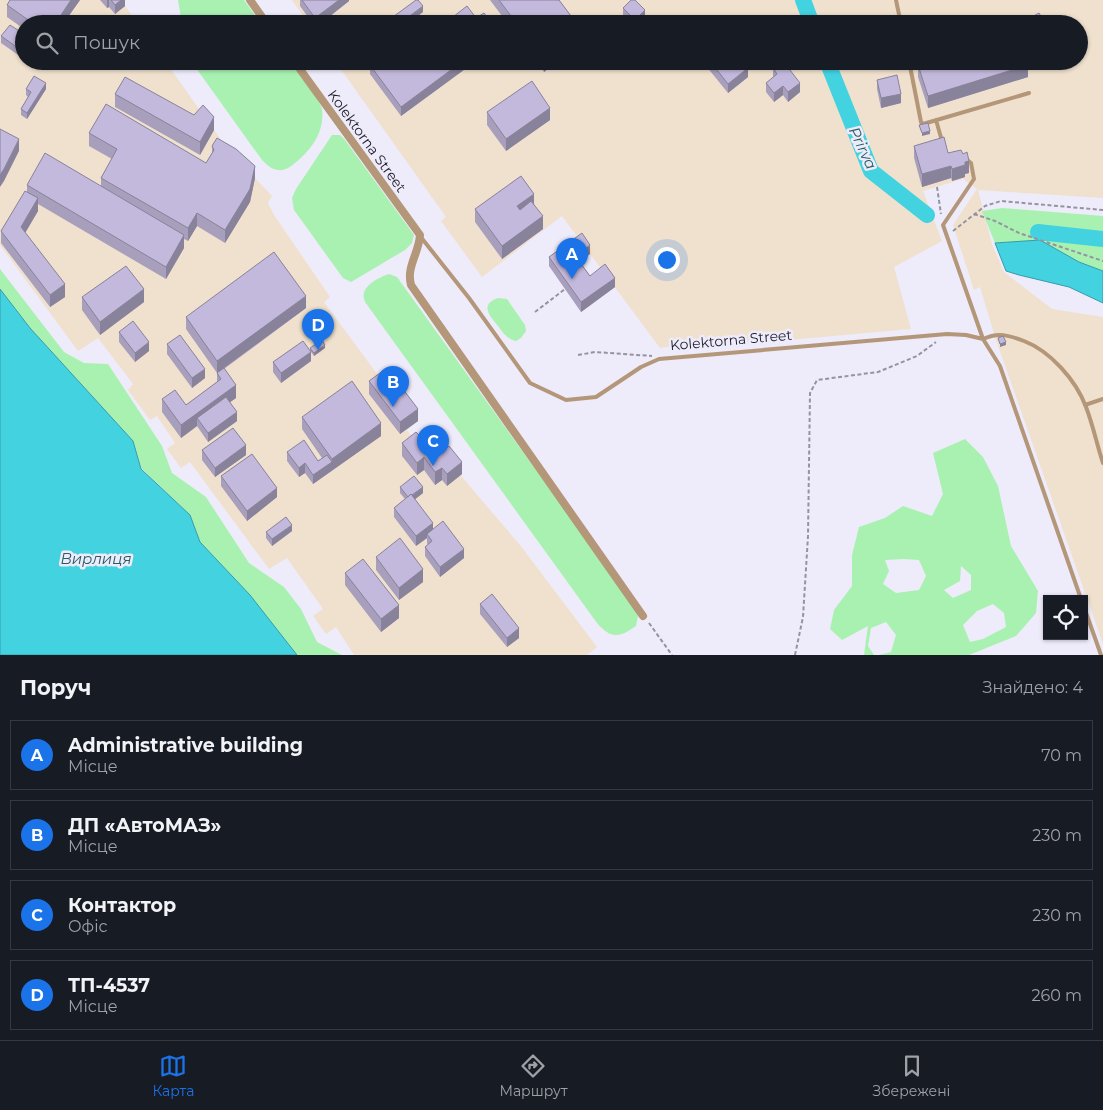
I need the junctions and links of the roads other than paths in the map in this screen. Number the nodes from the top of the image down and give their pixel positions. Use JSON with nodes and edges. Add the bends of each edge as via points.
{"nodes":[{"id":1,"x":250,"y":0,"type":"edge"},
{"id":2,"x":896,"y":0,"type":"edge"},
{"id":3,"x":261,"y":15,"type":"edge"},
{"id":4,"x":899,"y":15,"type":"edge"},
{"id":5,"x":301,"y":70,"type":"edge"},
{"id":6,"x":911,"y":70,"type":"edge"},
{"id":7,"x":1029,"y":93,"type":"dead end"},
{"id":8,"x":936,"y":120,"type":"junction"},
{"id":9,"x":943,"y":145,"type":"edge"},
{"id":10,"x":962,"y":157,"type":"edge"},
{"id":11,"x":420,"y":235,"type":"junction"},
{"id":12,"x":983,"y":339,"type":"junction"},
{"id":13,"x":1103,"y":399,"type":"edge"},
{"id":14,"x":1085,"y":405,"type":"junction"},
{"id":15,"x":1103,"y":463,"type":"edge"},
{"id":16,"x":1080,"y":595,"type":"edge"},
{"id":17,"x":643,"y":616,"type":"road end"},
{"id":18,"x":1088,"y":619,"type":"edge"},
{"id":19,"x":1100,"y":654,"type":"edge"}],
"edges":[{"from":1,"to":3,"type":"street"},
{"from":2,"to":4,"type":"lane"},
{"from":5,"to":11,"type":"street","name":"Kolektorna Street"},
{"from":6,"to":8,"type":"lane","via":[[921,122]]},
{"from":7,"to":8,"type":"lane"},
{"from":8,"to":9,"type":"lane"},
{"from":10,"to":12,"type":"lane","via":[[972,162],[974,179],[943,225]]},
{"from":11,"to":12,"type":"lane","name":"Kolektorna Street","via":[[530,383],[566,400],[596,397],[659,359],[947,334]]},
{"from":11,"to":17,"type":"street","via":[[410,270],[412,285]]},
{"from":12,"to":14,"type":"lane","name":"Kolektorna Street","via":[[994,334],[1012,336],[1033,344],[1062,368]]},
{"from":12,"to":16,"type":"lane","via":[[1000,366]]},
{"from":13,"to":14,"type":"lane"},
{"from":14,"to":15,"type":"lane","name":"Kolektorna Street"},
{"from":18,"to":19,"type":"lane"}]}
